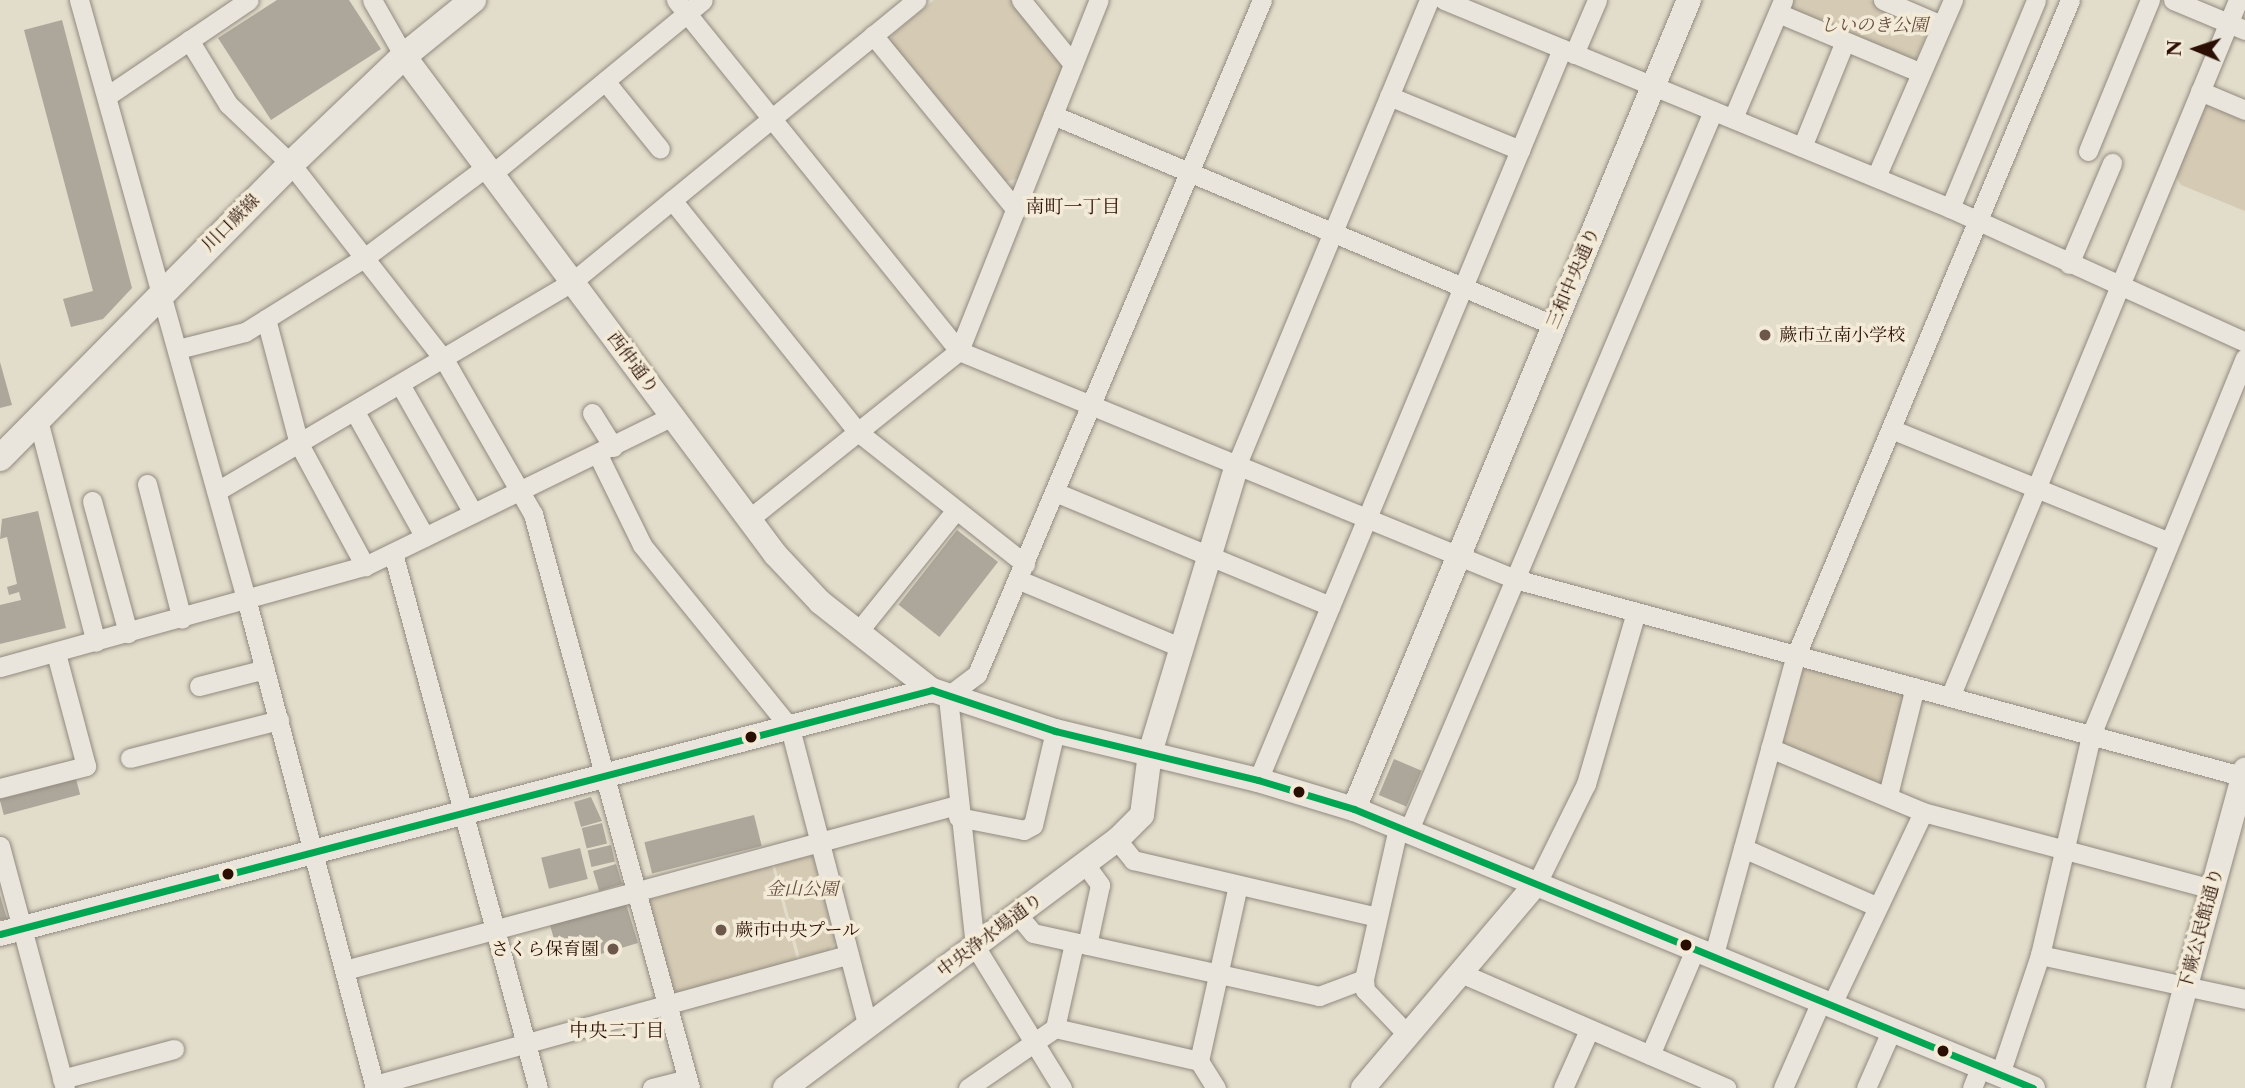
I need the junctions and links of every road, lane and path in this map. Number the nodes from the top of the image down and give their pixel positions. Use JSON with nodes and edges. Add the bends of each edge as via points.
{"nodes":[{"id":1,"x":79,"y":0,"type":"edge"},
{"id":2,"x":249,"y":0,"type":"edge"},
{"id":3,"x":372,"y":0,"type":"edge"},
{"id":4,"x":473,"y":0,"type":"edge"},
{"id":5,"x":703,"y":0,"type":"edge"},
{"id":6,"x":916,"y":0,"type":"edge"},
{"id":7,"x":1021,"y":0,"type":"edge"},
{"id":8,"x":1099,"y":0,"type":"edge"},
{"id":9,"x":1262,"y":0,"type":"edge"},
{"id":10,"x":1429,"y":0,"type":"edge"},
{"id":11,"x":1444,"y":0,"type":"edge"},
{"id":12,"x":1597,"y":0,"type":"edge"},
{"id":13,"x":1689,"y":0,"type":"edge"},
{"id":14,"x":1883,"y":0,"type":"edge"},
{"id":15,"x":1953,"y":0,"type":"edge"},
{"id":16,"x":2036,"y":0,"type":"edge"},
{"id":17,"x":2070,"y":0,"type":"edge"},
{"id":18,"x":2150,"y":0,"type":"edge"},
{"id":19,"x":2173,"y":0,"type":"edge"},
{"id":20,"x":2238,"y":0,"type":"edge"},
{"id":21,"x":1780,"y":6,"type":"edge"},
{"id":22,"x":682,"y":7,"type":"edge"},
{"id":23,"x":1939,"y":24,"type":"junction"},
{"id":24,"x":2236,"y":27,"type":"edge"},
{"id":25,"x":873,"y":35,"type":"junction"},
{"id":26,"x":189,"y":40,"type":"junction"},
{"id":27,"x":1845,"y":41,"type":"junction"},
{"id":28,"x":1568,"y":52,"type":"junction"},
{"id":29,"x":404,"y":57,"type":"junction"},
{"id":30,"x":1073,"y":64,"type":"junction"},
{"id":31,"x":1919,"y":72,"type":"junction"},
{"id":32,"x":605,"y":81,"type":"junction"},
{"id":33,"x":1653,"y":87,"type":"junction"},
{"id":34,"x":2200,"y":91,"type":"junction"},
{"id":35,"x":107,"y":96,"type":"junction"},
{"id":36,"x":1389,"y":96,"type":"junction"},
{"id":37,"x":2245,"y":110,"type":"edge"},
{"id":38,"x":1713,"y":111,"type":"junction"},
{"id":39,"x":1053,"y":116,"type":"junction"},
{"id":40,"x":1733,"y":118,"type":"junction"},
{"id":41,"x":771,"y":120,"type":"junction"},
{"id":42,"x":1802,"y":147,"type":"junction"},
{"id":43,"x":660,"y":149,"type":"dead end"},
{"id":44,"x":1520,"y":150,"type":"junction"},
{"id":45,"x":2088,"y":151,"type":"dead end"},
{"id":46,"x":2112,"y":163,"type":"dead end"},
{"id":47,"x":291,"y":164,"type":"junction"},
{"id":48,"x":489,"y":170,"type":"junction"},
{"id":49,"x":1188,"y":173,"type":"junction"},
{"id":50,"x":1876,"y":177,"type":"junction"},
{"id":51,"x":672,"y":200,"type":"junction"},
{"id":52,"x":1950,"y":208,"type":"junction"},
{"id":53,"x":1016,"y":210,"type":"junction"},
{"id":54,"x":1978,"y":221,"type":"junction"},
{"id":55,"x":1332,"y":233,"type":"junction"},
{"id":56,"x":367,"y":256,"type":"junction"},
{"id":57,"x":2069,"y":264,"type":"junction"},
{"id":58,"x":572,"y":282,"type":"junction"},
{"id":59,"x":1462,"y":288,"type":"junction"},
{"id":60,"x":2119,"y":288,"type":"junction"},
{"id":61,"x":162,"y":292,"type":"junction"},
{"id":62,"x":266,"y":319,"type":"junction"},
{"id":63,"x":1553,"y":325,"type":"junction"},
{"id":64,"x":2245,"y":342,"type":"edge"},
{"id":65,"x":177,"y":349,"type":"junction"},
{"id":66,"x":959,"y":351,"type":"junction"},
{"id":67,"x":2245,"y":358,"type":"edge"},
{"id":68,"x":444,"y":361,"type":"junction"},
{"id":69,"x":401,"y":386,"type":"junction"},
{"id":70,"x":1091,"y":404,"type":"junction"},
{"id":71,"x":355,"y":412,"type":"junction"},
{"id":72,"x":592,"y":413,"type":"dead end"},
{"id":73,"x":673,"y":416,"type":"junction"},
{"id":74,"x":38,"y":421,"type":"junction"},
{"id":75,"x":1891,"y":429,"type":"junction"},
{"id":76,"x":858,"y":432,"type":"junction"},
{"id":77,"x":299,"y":444,"type":"junction"},
{"id":78,"x":605,"y":451,"type":"junction"},
{"id":79,"x":0,"y":458,"type":"edge"},
{"id":80,"x":1237,"y":464,"type":"junction"},
{"id":81,"x":147,"y":484,"type":"dead end"},
{"id":82,"x":2036,"y":489,"type":"junction"},
{"id":83,"x":520,"y":490,"type":"junction"},
{"id":84,"x":217,"y":491,"type":"junction"},
{"id":85,"x":1055,"y":492,"type":"junction"},
{"id":86,"x":92,"y":501,"type":"dead end"},
{"id":87,"x":956,"y":511,"type":"junction"},
{"id":88,"x":473,"y":513,"type":"junction"},
{"id":89,"x":1367,"y":517,"type":"junction"},
{"id":90,"x":749,"y":519,"type":"junction"},
{"id":91,"x":425,"y":537,"type":"junction"},
{"id":92,"x":2169,"y":542,"type":"junction"},
{"id":93,"x":393,"y":553,"type":"junction"},
{"id":94,"x":1209,"y":555,"type":"junction"},
{"id":95,"x":1457,"y":556,"type":"junction"},
{"id":96,"x":365,"y":566,"type":"junction"},
{"id":97,"x":1022,"y":572,"type":"junction"},
{"id":98,"x":1515,"y":579,"type":"junction"},
{"id":99,"x":247,"y":601,"type":"junction"},
{"id":100,"x":1330,"y":606,"type":"junction"},
{"id":101,"x":1636,"y":612,"type":"junction"},
{"id":102,"x":182,"y":619,"type":"junction"},
{"id":103,"x":128,"y":633,"type":"junction"},
{"id":104,"x":857,"y":633,"type":"junction"},
{"id":105,"x":96,"y":642,"type":"junction"},
{"id":106,"x":1181,"y":647,"type":"junction"},
{"id":107,"x":55,"y":653,"type":"junction"},
{"id":108,"x":1796,"y":655,"type":"junction"},
{"id":109,"x":0,"y":667,"type":"edge"},
{"id":110,"x":265,"y":669,"type":"junction"},
{"id":111,"x":199,"y":686,"type":"dead end"},
{"id":112,"x":1916,"y":687,"type":"junction"},
{"id":113,"x":940,"y":693,"type":"junction"},
{"id":114,"x":1950,"y":697,"type":"junction"},
{"id":115,"x":279,"y":720,"type":"junction"},
{"id":116,"x":790,"y":728,"type":"junction"},
{"id":117,"x":1055,"y":731,"type":"junction"},
{"id":118,"x":2091,"y":735,"type":"junction"},
{"id":119,"x":1770,"y":748,"type":"junction"},
{"id":120,"x":1150,"y":753,"type":"junction"},
{"id":121,"x":130,"y":758,"type":"dead end"},
{"id":122,"x":2244,"y":774,"type":"edge"},
{"id":123,"x":605,"y":777,"type":"junction"},
{"id":124,"x":1258,"y":780,"type":"junction"},
{"id":125,"x":0,"y":788,"type":"edge"},
{"id":126,"x":1888,"y":795,"type":"junction"},
{"id":127,"x":1354,"y":809,"type":"junction"},
{"id":128,"x":958,"y":811,"type":"junction"},
{"id":129,"x":1923,"y":812,"type":"junction"},
{"id":130,"x":464,"y":814,"type":"junction"},
{"id":131,"x":1403,"y":830,"type":"junction"},
{"id":132,"x":1117,"y":840,"type":"junction"},
{"id":133,"x":818,"y":842,"type":"junction"},
{"id":134,"x":0,"y":846,"type":"edge"},
{"id":135,"x":1744,"y":848,"type":"junction"},
{"id":136,"x":2068,"y":850,"type":"junction"},
{"id":137,"x":313,"y":852,"type":"junction"},
{"id":138,"x":1085,"y":864,"type":"junction"},
{"id":139,"x":1537,"y":883,"type":"junction"},
{"id":140,"x":1238,"y":885,"type":"junction"},
{"id":141,"x":2212,"y":889,"type":"junction"},
{"id":142,"x":636,"y":891,"type":"junction"},
{"id":143,"x":1876,"y":905,"type":"junction"},
{"id":144,"x":1017,"y":914,"type":"junction"},
{"id":145,"x":1377,"y":917,"type":"junction"},
{"id":146,"x":11,"y":930,"type":"edge"},
{"id":147,"x":495,"y":930,"type":"junction"},
{"id":148,"x":1080,"y":944,"type":"junction"},
{"id":149,"x":975,"y":946,"type":"junction"},
{"id":150,"x":1705,"y":951,"type":"junction"},
{"id":151,"x":848,"y":955,"type":"junction"},
{"id":152,"x":2040,"y":955,"type":"junction"},
{"id":153,"x":345,"y":970,"type":"junction"},
{"id":154,"x":1463,"y":974,"type":"junction"},
{"id":155,"x":1217,"y":975,"type":"junction"},
{"id":156,"x":1364,"y":979,"type":"junction"},
{"id":157,"x":2185,"y":988,"type":"junction"},
{"id":158,"x":2245,"y":999,"type":"edge"},
{"id":159,"x":1827,"y":1002,"type":"junction"},
{"id":160,"x":667,"y":1004,"type":"junction"},
{"id":161,"x":868,"y":1027,"type":"junction"},
{"id":162,"x":1055,"y":1028,"type":"junction"},
{"id":163,"x":1892,"y":1029,"type":"junction"},
{"id":164,"x":1589,"y":1030,"type":"junction"},
{"id":165,"x":1408,"y":1035,"type":"junction"},
{"id":166,"x":1032,"y":1042,"type":"junction"},
{"id":167,"x":526,"y":1044,"type":"junction"},
{"id":168,"x":173,"y":1049,"type":"dead end"},
{"id":169,"x":1650,"y":1055,"type":"junction"},
{"id":170,"x":1199,"y":1061,"type":"junction"},
{"id":171,"x":1984,"y":1076,"type":"edge"},
{"id":172,"x":689,"y":1083,"type":"edge"},
{"id":173,"x":64,"y":1084,"type":"edge"},
{"id":174,"x":1372,"y":1085,"type":"edge"},
{"id":175,"x":375,"y":1086,"type":"edge"},
{"id":176,"x":538,"y":1088,"type":"edge"},
{"id":177,"x":652,"y":1088,"type":"edge"},
{"id":178,"x":785,"y":1088,"type":"edge"},
{"id":179,"x":968,"y":1088,"type":"edge"},
{"id":180,"x":1062,"y":1088,"type":"edge"},
{"id":181,"x":1216,"y":1088,"type":"edge"},
{"id":182,"x":1563,"y":1088,"type":"edge"},
{"id":183,"x":1726,"y":1088,"type":"edge"},
{"id":184,"x":1783,"y":1088,"type":"edge"},
{"id":185,"x":1866,"y":1088,"type":"edge"},
{"id":186,"x":2033,"y":1088,"type":"edge"},
{"id":187,"x":2158,"y":1088,"type":"edge"}],
"edges":[{"from":1,"to":35,"type":"street"},
{"from":2,"to":26,"type":"street"},
{"from":3,"to":29,"type":"street","name":"西仲通り"},
{"from":4,"to":29,"type":"main road","name":"川口蕨線"},
{"from":5,"to":22,"type":"street"},
{"from":6,"to":25,"type":"street"},
{"from":7,"to":30,"type":"street"},
{"from":8,"to":30,"type":"street"},
{"from":9,"to":49,"type":"street"},
{"from":10,"to":36,"type":"street"},
{"from":11,"to":28,"type":"street"},
{"from":12,"to":28,"type":"street"},
{"from":13,"to":33,"type":"street","name":"三和中央通り"},
{"from":14,"to":23,"type":"street"},
{"from":15,"to":23,"type":"street"},
{"from":16,"to":52,"type":"street"},
{"from":17,"to":54,"type":"street"},
{"from":18,"to":45,"type":"street"},
{"from":19,"to":24,"type":"street"},
{"from":20,"to":24,"type":"street"},
{"from":21,"to":27,"type":"street"},
{"from":21,"to":40,"type":"street"},
{"from":22,"to":32,"type":"street"},
{"from":22,"to":41,"type":"street"},
{"from":23,"to":31,"type":"street"},
{"from":24,"to":34,"type":"street"},
{"from":25,"to":41,"type":"street"},
{"from":25,"to":53,"type":"street"},
{"from":26,"to":35,"type":"street"},
{"from":26,"to":47,"type":"street","via":[[228,104]]},
{"from":27,"to":31,"type":"street"},
{"from":27,"to":42,"type":"street"},
{"from":28,"to":33,"type":"street"},
{"from":28,"to":44,"type":"street"},
{"from":29,"to":47,"type":"main road","name":"川口蕨線"},
{"from":29,"to":48,"type":"street","name":"西仲通り"},
{"from":30,"to":39,"type":"street"},
{"from":31,"to":50,"type":"street"},
{"from":32,"to":43,"type":"street"},
{"from":32,"to":48,"type":"street"},
{"from":33,"to":38,"type":"street"},
{"from":33,"to":63,"type":"street","name":"三和中央通り"},
{"from":34,"to":37,"type":"street"},
{"from":34,"to":60,"type":"street"},
{"from":35,"to":61,"type":"street"},
{"from":36,"to":44,"type":"street"},
{"from":36,"to":55,"type":"street"},
{"from":38,"to":40,"type":"street"},
{"from":38,"to":98,"type":"street"},
{"from":39,"to":49,"type":"street"},
{"from":39,"to":53,"type":"street"},
{"from":40,"to":42,"type":"street"},
{"from":41,"to":51,"type":"street"},
{"from":41,"to":66,"type":"street"},
{"from":42,"to":50,"type":"street"},
{"from":44,"to":59,"type":"street"},
{"from":46,"to":57,"type":"street"},
{"from":47,"to":56,"type":"street"},
{"from":47,"to":61,"type":"main road","name":"川口蕨線"},
{"from":48,"to":56,"type":"street"},
{"from":48,"to":58,"type":"street","name":"西仲通り"},
{"from":49,"to":55,"type":"street"},
{"from":49,"to":70,"type":"street"},
{"from":50,"to":52,"type":"street"},
{"from":51,"to":58,"type":"street"},
{"from":51,"to":76,"type":"street"},
{"from":52,"to":54,"type":"street"},
{"from":53,"to":66,"type":"street"},
{"from":54,"to":57,"type":"street"},
{"from":54,"to":75,"type":"street"},
{"from":55,"to":59,"type":"street"},
{"from":55,"to":80,"type":"street"},
{"from":56,"to":62,"type":"street"},
{"from":56,"to":68,"type":"street"},
{"from":57,"to":60,"type":"street"},
{"from":58,"to":68,"type":"street"},
{"from":58,"to":73,"type":"street","name":"西仲通り"},
{"from":59,"to":63,"type":"street"},
{"from":59,"to":89,"type":"street"},
{"from":60,"to":64,"type":"street"},
{"from":60,"to":82,"type":"street"},
{"from":61,"to":65,"type":"street"},
{"from":61,"to":74,"type":"main road","name":"川口蕨線"},
{"from":62,"to":65,"type":"street","via":[[245,332]]},
{"from":62,"to":77,"type":"street"},
{"from":63,"to":95,"type":"street","name":"三和中央通り"},
{"from":65,"to":84,"type":"street"},
{"from":66,"to":70,"type":"street"},
{"from":66,"to":76,"type":"street"},
{"from":67,"to":92,"type":"street"},
{"from":68,"to":69,"type":"street"},
{"from":68,"to":83,"type":"street"},
{"from":69,"to":71,"type":"street"},
{"from":69,"to":88,"type":"street"},
{"from":70,"to":80,"type":"street"},
{"from":70,"to":85,"type":"street"},
{"from":71,"to":77,"type":"street"},
{"from":71,"to":91,"type":"street"},
{"from":72,"to":78,"type":"street"},
{"from":73,"to":78,"type":"street"},
{"from":73,"to":90,"type":"street","name":"西仲通り"},
{"from":74,"to":79,"type":"main road","name":"川口蕨線"},
{"from":74,"to":105,"type":"street"},
{"from":75,"to":82,"type":"street"},
{"from":75,"to":108,"type":"street"},
{"from":76,"to":87,"type":"street"},
{"from":76,"to":90,"type":"street"},
{"from":77,"to":84,"type":"street"},
{"from":77,"to":96,"type":"street"},
{"from":78,"to":83,"type":"street"},
{"from":78,"to":116,"type":"street","via":[[642,545]]},
{"from":80,"to":89,"type":"street"},
{"from":80,"to":94,"type":"street","name":"中央浄水場通り"},
{"from":81,"to":102,"type":"street"},
{"from":82,"to":92,"type":"street"},
{"from":82,"to":114,"type":"street"},
{"from":83,"to":88,"type":"street"},
{"from":83,"to":123,"type":"street","via":[[533,514]]},
{"from":84,"to":99,"type":"street"},
{"from":85,"to":94,"type":"street"},
{"from":85,"to":97,"type":"street"},
{"from":86,"to":103,"type":"street"},
{"from":87,"to":97,"type":"street"},
{"from":87,"to":104,"type":"street"},
{"from":88,"to":91,"type":"street"},
{"from":89,"to":95,"type":"street"},
{"from":89,"to":100,"type":"street"},
{"from":90,"to":104,"type":"street","name":"西仲通り","via":[[820,602]]},
{"from":91,"to":93,"type":"street"},
{"from":92,"to":118,"type":"street"},
{"from":93,"to":96,"type":"street"},
{"from":93,"to":130,"type":"street"},
{"from":94,"to":100,"type":"street"},
{"from":94,"to":106,"type":"street","name":"中央浄水場通り"},
{"from":95,"to":98,"type":"street"},
{"from":95,"to":127,"type":"street","name":"三和中央通り"},
{"from":96,"to":99,"type":"street"},
{"from":97,"to":106,"type":"street"},
{"from":97,"to":113,"type":"street","via":[[977,674]]},
{"from":98,"to":101,"type":"street"},
{"from":98,"to":131,"type":"street"},
{"from":99,"to":102,"type":"street"},
{"from":99,"to":110,"type":"street"},
{"from":100,"to":124,"type":"street"},
{"from":101,"to":108,"type":"street"},
{"from":101,"to":139,"type":"street","via":[[1586,784]]},
{"from":102,"to":103,"type":"street"},
{"from":103,"to":105,"type":"street"},
{"from":104,"to":113,"type":"street","name":"西仲通り"},
{"from":105,"to":107,"type":"street"},
{"from":106,"to":120,"type":"street","name":"中央浄水場通り"},
{"from":107,"to":109,"type":"street"},
{"from":107,"to":125,"type":"street","via":[[86,766]]},
{"from":108,"to":112,"type":"street"},
{"from":108,"to":119,"type":"street"},
{"from":110,"to":111,"type":"street"},
{"from":110,"to":115,"type":"street"},
{"from":112,"to":114,"type":"street"},
{"from":112,"to":126,"type":"street"},
{"from":113,"to":116,"type":"street"},
{"from":113,"to":117,"type":"street"},
{"from":113,"to":128,"type":"street"},
{"from":114,"to":118,"type":"street"},
{"from":115,"to":121,"type":"street"},
{"from":115,"to":137,"type":"street"},
{"from":116,"to":123,"type":"street"},
{"from":116,"to":133,"type":"street"},
{"from":117,"to":120,"type":"street"},
{"from":117,"to":128,"type":"street","via":[[1033,825],[1024,830]]},
{"from":118,"to":122,"type":"street"},
{"from":118,"to":136,"type":"street"},
{"from":119,"to":126,"type":"street"},
{"from":119,"to":135,"type":"street"},
{"from":120,"to":124,"type":"street"},
{"from":120,"to":132,"type":"street","name":"中央浄水場通り","via":[[1142,815]]},
{"from":122,"to":141,"type":"street","name":"下蕨公民館通り"},
{"from":123,"to":130,"type":"street"},
{"from":123,"to":142,"type":"street"},
{"from":124,"to":127,"type":"street"},
{"from":126,"to":129,"type":"street"},
{"from":127,"to":131,"type":"street"},
{"from":128,"to":133,"type":"street"},
{"from":128,"to":149,"type":"street"},
{"from":129,"to":136,"type":"street"},
{"from":129,"to":143,"type":"street"},
{"from":130,"to":137,"type":"street"},
{"from":130,"to":147,"type":"street"},
{"from":131,"to":139,"type":"street"},
{"from":131,"to":145,"type":"street"},
{"from":132,"to":138,"type":"street","name":"中央浄水場通り"},
{"from":132,"to":140,"type":"street","via":[[1133,860]]},
{"from":133,"to":142,"type":"street"},
{"from":133,"to":151,"type":"street"},
{"from":134,"to":146,"type":"street"},
{"from":135,"to":143,"type":"street"},
{"from":135,"to":150,"type":"street"},
{"from":136,"to":141,"type":"street"},
{"from":136,"to":152,"type":"street"},
{"from":137,"to":146,"type":"street"},
{"from":137,"to":153,"type":"street"},
{"from":138,"to":144,"type":"street","name":"中央浄水場通り"},
{"from":138,"to":148,"type":"street","via":[[1100,885]]},
{"from":139,"to":150,"type":"street"},
{"from":139,"to":154,"type":"street"},
{"from":140,"to":145,"type":"street"},
{"from":140,"to":155,"type":"street"},
{"from":141,"to":157,"type":"street","name":"下蕨公民館通り"},
{"from":142,"to":147,"type":"street"},
{"from":142,"to":160,"type":"street"},
{"from":143,"to":159,"type":"street"},
{"from":144,"to":148,"type":"street","via":[[1033,933]]},
{"from":144,"to":149,"type":"street","name":"中央浄水場通り"},
{"from":145,"to":156,"type":"street"},
{"from":146,"to":173,"type":"street"},
{"from":147,"to":153,"type":"street"},
{"from":147,"to":167,"type":"street"},
{"from":148,"to":155,"type":"street"},
{"from":148,"to":162,"type":"street"},
{"from":149,"to":161,"type":"street","name":"中央浄水場通り"},
{"from":149,"to":166,"type":"street"},
{"from":150,"to":159,"type":"street"},
{"from":150,"to":169,"type":"street"},
{"from":151,"to":160,"type":"street"},
{"from":151,"to":161,"type":"street"},
{"from":152,"to":157,"type":"street"},
{"from":152,"to":171,"type":"street"},
{"from":153,"to":175,"type":"street"},
{"from":154,"to":164,"type":"street"},
{"from":154,"to":165,"type":"street"},
{"from":155,"to":156,"type":"street","via":[[1319,996]]},
{"from":155,"to":170,"type":"street"},
{"from":156,"to":165,"type":"street","via":[[1364,990]]},
{"from":157,"to":158,"type":"street"},
{"from":157,"to":187,"type":"street","name":"下蕨公民館通り"},
{"from":159,"to":163,"type":"street"},
{"from":159,"to":184,"type":"street"},
{"from":160,"to":167,"type":"street"},
{"from":160,"to":172,"type":"street"},
{"from":161,"to":178,"type":"street","name":"中央浄水場通り"},
{"from":162,"to":166,"type":"street"},
{"from":162,"to":170,"type":"street"},
{"from":163,"to":171,"type":"street"},
{"from":163,"to":185,"type":"street"},
{"from":164,"to":169,"type":"street"},
{"from":164,"to":182,"type":"street"},
{"from":165,"to":174,"type":"street"},
{"from":166,"to":179,"type":"street"},
{"from":166,"to":180,"type":"street"},
{"from":167,"to":175,"type":"street"},
{"from":167,"to":176,"type":"street"},
{"from":168,"to":173,"type":"street"},
{"from":169,"to":183,"type":"street"},
{"from":170,"to":181,"type":"street"},
{"from":171,"to":186,"type":"street"},
{"from":172,"to":177,"type":"street"}]}
